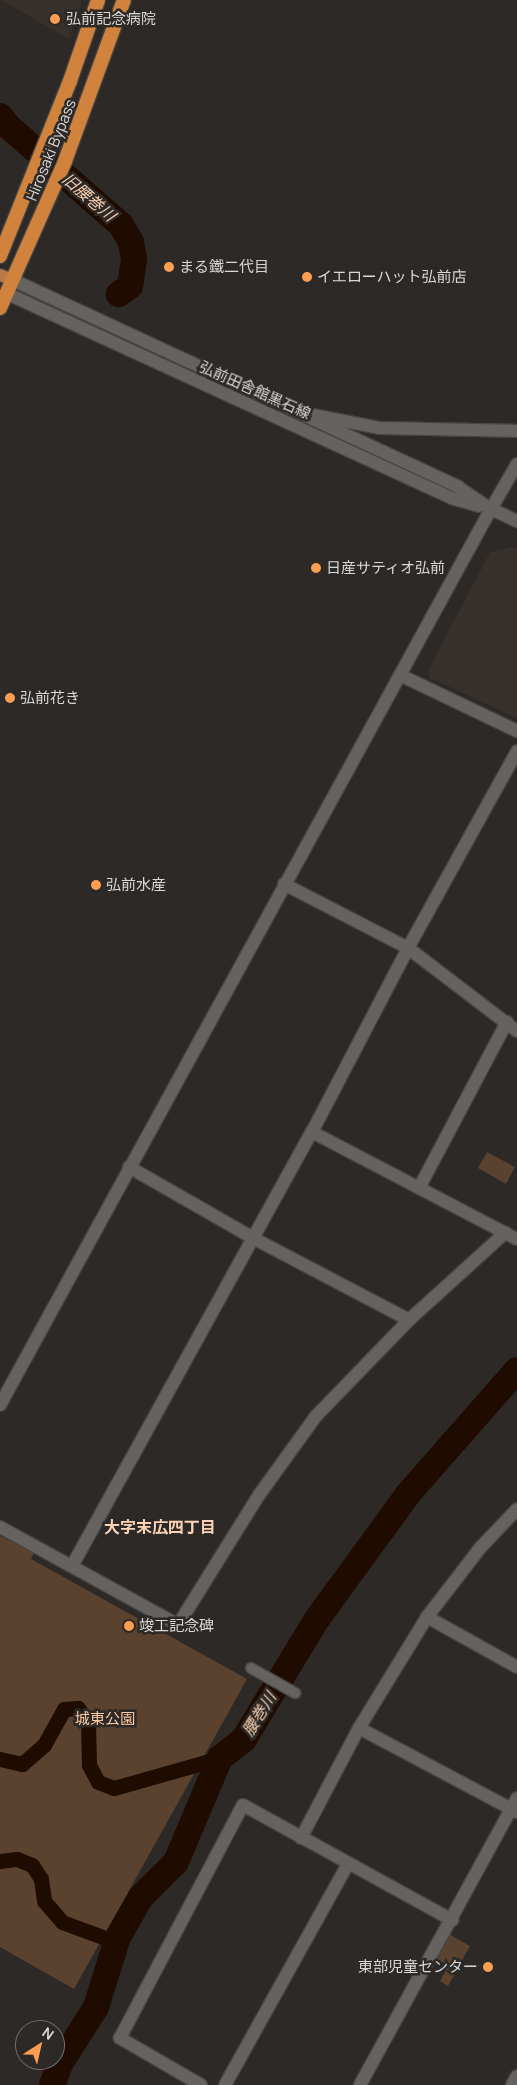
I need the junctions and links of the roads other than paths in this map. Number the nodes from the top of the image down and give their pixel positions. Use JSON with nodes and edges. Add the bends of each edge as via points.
{"nodes":[{"id":1,"x":98,"y":0,"type":"edge"},
{"id":2,"x":124,"y":0,"type":"edge"},
{"id":3,"x":0,"y":256,"type":"edge"},
{"id":4,"x":0,"y":275,"type":"edge"},
{"id":5,"x":13,"y":280,"type":"junction"},
{"id":6,"x":4,"y":293,"type":"edge"},
{"id":7,"x":0,"y":308,"type":"edge"},
{"id":8,"x":293,"y":411,"type":"junction"},
{"id":9,"x":517,"y":431,"type":"edge"},
{"id":10,"x":517,"y":464,"type":"edge"},
{"id":11,"x":491,"y":509,"type":"junction"},
{"id":12,"x":517,"y":521,"type":"edge"},
{"id":13,"x":400,"y":675,"type":"junction"},
{"id":14,"x":517,"y":731,"type":"edge"},
{"id":15,"x":517,"y":751,"type":"edge"},
{"id":16,"x":284,"y":884,"type":"junction"},
{"id":17,"x":408,"y":948,"type":"junction"},
{"id":18,"x":507,"y":1022,"type":"junction"},
{"id":19,"x":517,"y":1031,"type":"edge"},
{"id":20,"x":312,"y":1132,"type":"junction"},
{"id":21,"x":129,"y":1167,"type":"junction"},
{"id":22,"x":419,"y":1188,"type":"junction"},
{"id":23,"x":511,"y":1236,"type":"edge"},
{"id":24,"x":253,"y":1238,"type":"junction"},
{"id":25,"x":409,"y":1320,"type":"junction"},
{"id":26,"x":0,"y":1405,"type":"edge"},
{"id":27,"x":517,"y":1509,"type":"edge"},
{"id":28,"x":0,"y":1527,"type":"edge"},
{"id":29,"x":72,"y":1566,"type":"junction"},
{"id":30,"x":427,"y":1617,"type":"junction"},
{"id":31,"x":517,"y":1667,"type":"edge"},
{"id":32,"x":251,"y":1668,"type":"dead end"},
{"id":33,"x":295,"y":1693,"type":"dead end"},
{"id":34,"x":359,"y":1728,"type":"junction"},
{"id":35,"x":515,"y":1806,"type":"edge"},
{"id":36,"x":300,"y":1838,"type":"junction"},
{"id":37,"x":348,"y":1864,"type":"junction"},
{"id":38,"x":452,"y":1920,"type":"junction"},
{"id":39,"x":517,"y":2076,"type":"edge"},
{"id":40,"x":201,"y":2085,"type":"edge"},
{"id":41,"x":225,"y":2085,"type":"edge"},
{"id":42,"x":360,"y":2085,"type":"edge"},
{"id":43,"x":512,"y":2085,"type":"edge"}],
"edges":[{"from":1,"to":3,"type":"highway","name":"Hirosaki Bypass","via":[[46,146]]},
{"from":2,"to":5,"type":"highway","name":"Hirosaki Bypass","via":[[65,162]]},
{"from":4,"to":5,"type":"main road"},
{"from":5,"to":6,"type":"highway","name":"Hirosaki Bypass"},
{"from":5,"to":8,"type":"street","name":"弘前田舎館黒石線"},
{"from":6,"to":7,"type":"highway","name":"Hirosaki Bypass"},
{"from":6,"to":11,"type":"street","name":"弘前田舎館黒石線","via":[[452,498]]},
{"from":8,"to":9,"type":"street","name":"弘前田舎館黒石線","via":[[379,428]]},
{"from":8,"to":11,"type":"street","name":"弘前田舎館黒石線","via":[[458,487]]},
{"from":10,"to":11,"type":"street"},
{"from":11,"to":12,"type":"street"},
{"from":11,"to":13,"type":"street"},
{"from":13,"to":14,"type":"street"},
{"from":13,"to":16,"type":"street"},
{"from":15,"to":17,"type":"street"},
{"from":16,"to":17,"type":"street"},
{"from":16,"to":21,"type":"street"},
{"from":17,"to":18,"type":"street"},
{"from":17,"to":20,"type":"street"},
{"from":18,"to":19,"type":"street"},
{"from":18,"to":22,"type":"street"},
{"from":20,"to":22,"type":"street"},
{"from":20,"to":24,"type":"street"},
{"from":21,"to":24,"type":"street"},
{"from":21,"to":26,"type":"street"},
{"from":22,"to":23,"type":"street"},
{"from":23,"to":25,"type":"street"},
{"from":24,"to":25,"type":"street"},
{"from":24,"to":29,"type":"street"},
{"from":25,"to":29,"type":"street","via":[[316,1416],[259,1495],[178,1625]]},
{"from":27,"to":30,"type":"street","via":[[481,1547]]},
{"from":28,"to":29,"type":"street"},
{"from":30,"to":31,"type":"street"},
{"from":30,"to":34,"type":"street"},
{"from":32,"to":33,"type":"street"},
{"from":34,"to":35,"type":"street"},
{"from":34,"to":36,"type":"street"},
{"from":35,"to":38,"type":"street"},
{"from":36,"to":37,"type":"street"},
{"from":36,"to":40,"type":"street","via":[[243,1805],[120,2038]]},
{"from":37,"to":38,"type":"street"},
{"from":37,"to":41,"type":"street"},
{"from":38,"to":42,"type":"street"},
{"from":39,"to":43,"type":"street"}]}
